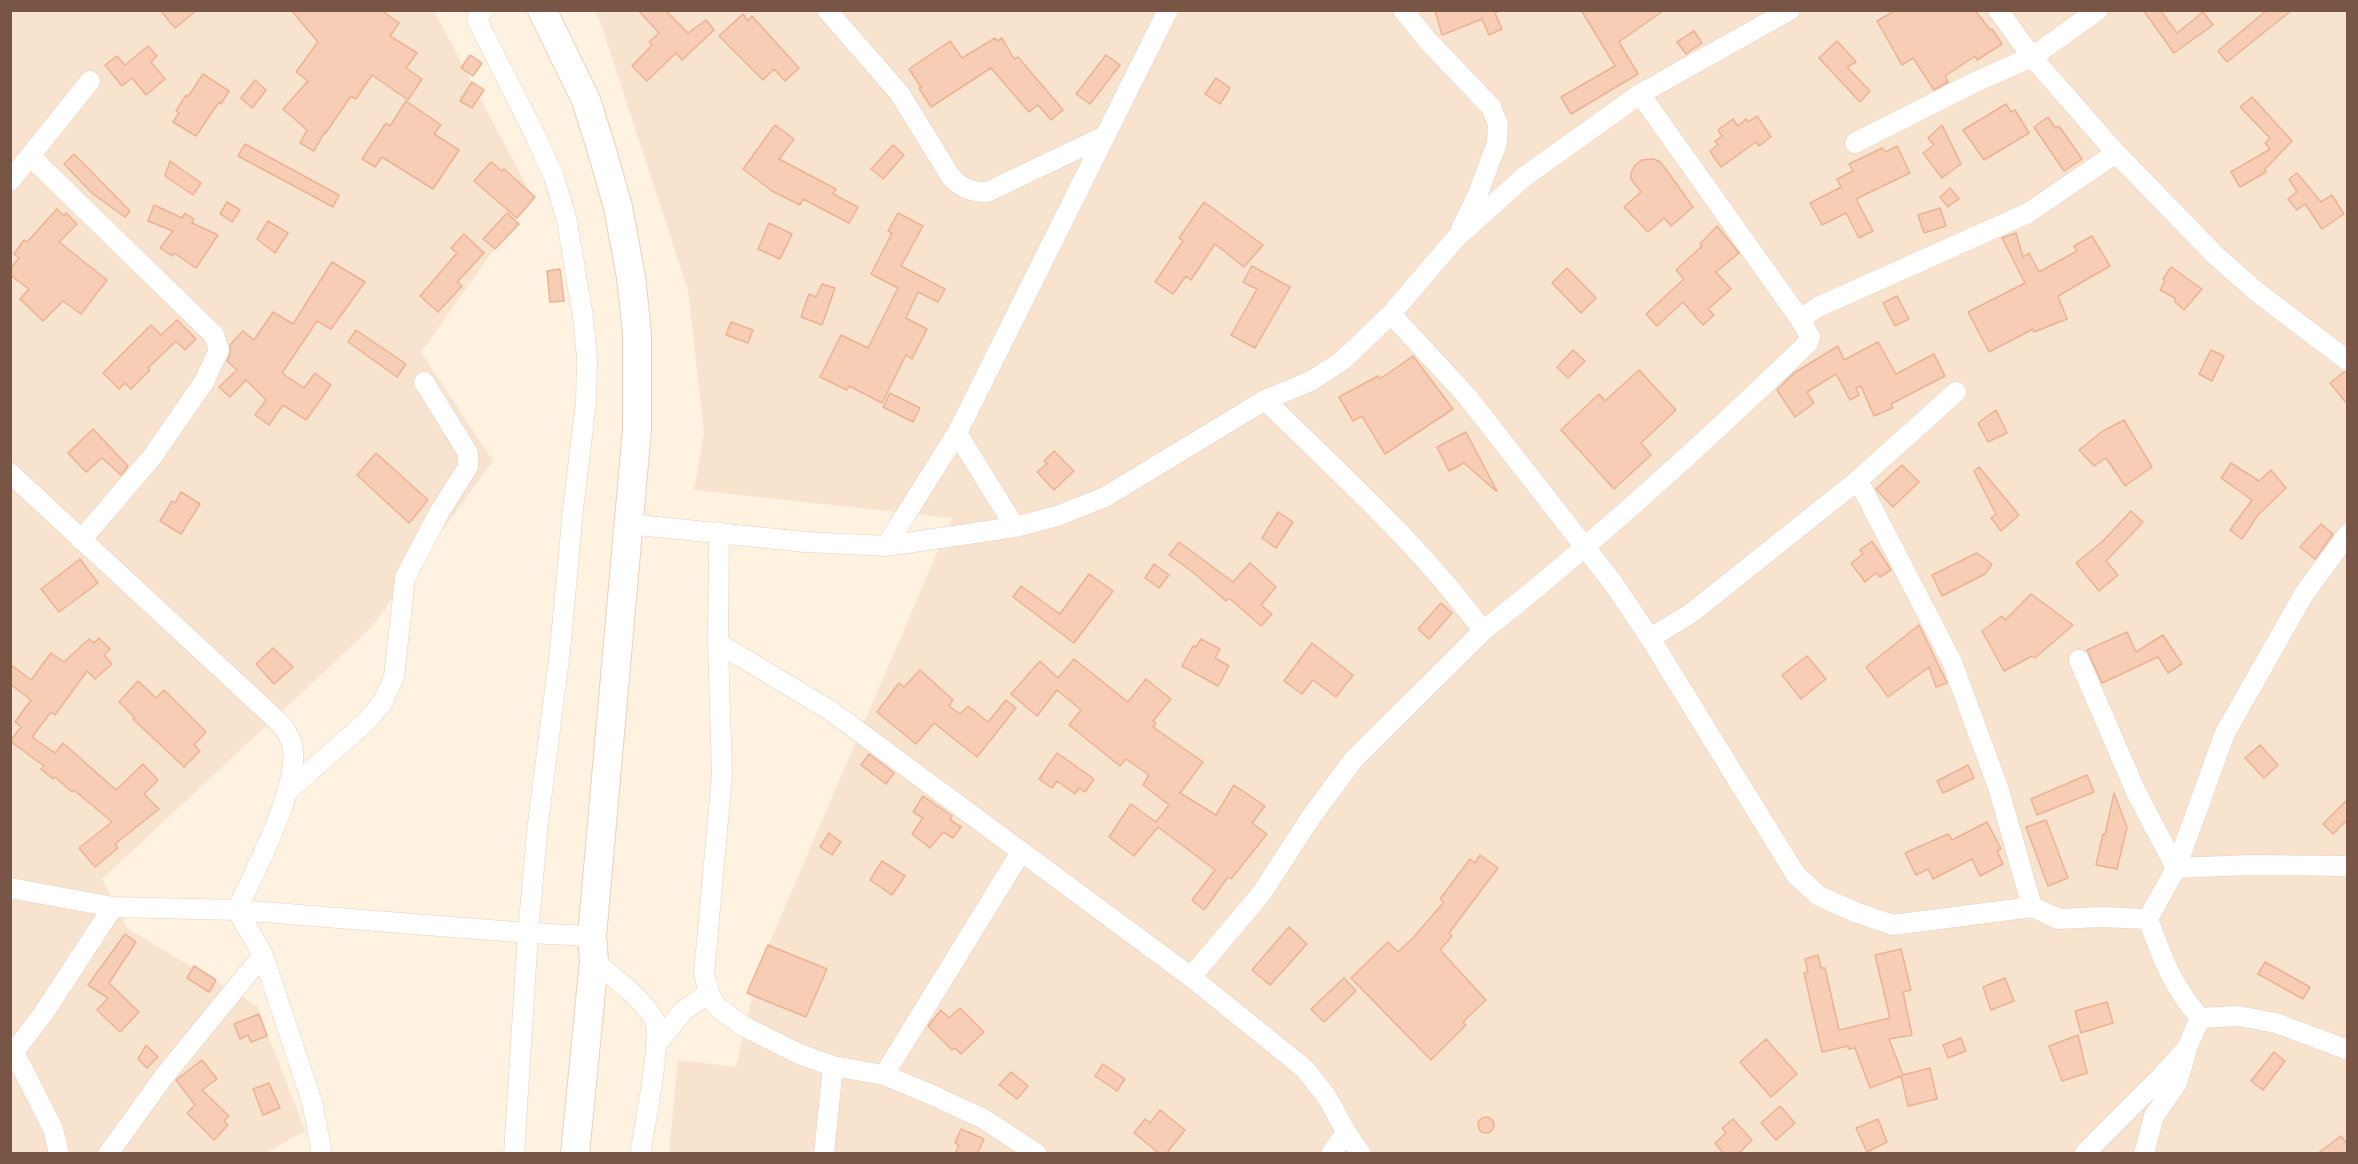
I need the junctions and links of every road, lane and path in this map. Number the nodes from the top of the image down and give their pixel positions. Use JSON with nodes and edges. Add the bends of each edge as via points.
{"nodes":[{"id":1,"x":484,"y":10,"type":"edge"},
{"id":2,"x":542,"y":10,"type":"edge"},
{"id":3,"x":827,"y":10,"type":"edge"},
{"id":4,"x":1168,"y":10,"type":"edge"},
{"id":5,"x":1403,"y":10,"type":"edge"},
{"id":6,"x":1790,"y":10,"type":"edge"},
{"id":7,"x":1998,"y":10,"type":"edge"},
{"id":8,"x":2098,"y":10,"type":"edge"},
{"id":9,"x":2032,"y":57,"type":"junction"},
{"id":10,"x":90,"y":81,"type":"dead end"},
{"id":11,"x":1640,"y":94,"type":"junction"},
{"id":12,"x":1106,"y":136,"type":"junction"},
{"id":13,"x":1855,"y":143,"type":"dead end"},
{"id":14,"x":2116,"y":153,"type":"junction"},
{"id":15,"x":31,"y":157,"type":"junction"},
{"id":16,"x":10,"y":181,"type":"edge"},
{"id":17,"x":1456,"y":238,"type":"junction"},
{"id":18,"x":1391,"y":314,"type":"junction"},
{"id":19,"x":1800,"y":319,"type":"junction"},
{"id":20,"x":2348,"y":361,"type":"edge"},
{"id":21,"x":424,"y":382,"type":"dead end"},
{"id":22,"x":1956,"y":392,"type":"dead end"},
{"id":23,"x":1265,"y":400,"type":"junction"},
{"id":24,"x":957,"y":433,"type":"junction"},
{"id":25,"x":10,"y":473,"type":"edge"},
{"id":26,"x":1858,"y":480,"type":"junction"},
{"id":27,"x":628,"y":524,"type":"junction"},
{"id":28,"x":1015,"y":527,"type":"junction"},
{"id":29,"x":719,"y":532,"type":"junction"},
{"id":30,"x":2348,"y":534,"type":"edge"},
{"id":31,"x":81,"y":540,"type":"junction"},
{"id":32,"x":886,"y":546,"type":"junction"},
{"id":33,"x":1585,"y":546,"type":"junction"},
{"id":34,"x":1483,"y":631,"type":"junction"},
{"id":35,"x":1650,"y":638,"type":"junction"},
{"id":36,"x":718,"y":643,"type":"junction"},
{"id":37,"x":2079,"y":660,"type":"dead end"},
{"id":38,"x":289,"y":790,"type":"junction"},
{"id":39,"x":1021,"y":852,"type":"junction"},
{"id":40,"x":2348,"y":866,"type":"edge"},
{"id":41,"x":2176,"y":868,"type":"junction"},
{"id":42,"x":10,"y":888,"type":"edge"},
{"id":43,"x":113,"y":907,"type":"junction"},
{"id":44,"x":2032,"y":907,"type":"junction"},
{"id":45,"x":237,"y":910,"type":"junction"},
{"id":46,"x":2148,"y":919,"type":"junction"},
{"id":47,"x":528,"y":933,"type":"junction"},
{"id":48,"x":593,"y":948,"type":"junction"},
{"id":49,"x":263,"y":955,"type":"junction"},
{"id":50,"x":1191,"y":977,"type":"junction"},
{"id":51,"x":709,"y":993,"type":"junction"},
{"id":52,"x":2200,"y":1018,"type":"junction"},
{"id":53,"x":656,"y":1045,"type":"junction"},
{"id":54,"x":2187,"y":1048,"type":"junction"},
{"id":55,"x":2348,"y":1050,"type":"edge"},
{"id":56,"x":12,"y":1054,"type":"edge"},
{"id":57,"x":833,"y":1066,"type":"junction"},
{"id":58,"x":884,"y":1075,"type":"junction"},
{"id":59,"x":1346,"y":1132,"type":"junction"},
{"id":60,"x":59,"y":1154,"type":"edge"},
{"id":61,"x":108,"y":1154,"type":"edge"},
{"id":62,"x":322,"y":1154,"type":"edge"},
{"id":63,"x":514,"y":1154,"type":"edge"},
{"id":64,"x":575,"y":1154,"type":"edge"},
{"id":65,"x":640,"y":1154,"type":"edge"},
{"id":66,"x":824,"y":1154,"type":"edge"},
{"id":67,"x":1037,"y":1154,"type":"edge"},
{"id":68,"x":1331,"y":1154,"type":"edge"},
{"id":69,"x":1361,"y":1154,"type":"edge"},
{"id":70,"x":2085,"y":1154,"type":"edge"},
{"id":71,"x":2144,"y":1154,"type":"edge"}],
"edges":[{"from":1,"to":47,"type":"street","via":[[477,20],[554,177],[567,221],[587,358],[586,403]]},
{"from":2,"to":27,"type":"main road","via":[[586,100],[618,207],[631,277],[638,386]]},
{"from":3,"to":12,"type":"street","via":[[900,94],[951,177],[962,188],[987,192]]},
{"from":4,"to":12,"type":"street"},
{"from":5,"to":17,"type":"street","via":[[1491,107],[1498,124],[1497,143]]},
{"from":6,"to":11,"type":"street"},
{"from":7,"to":9,"type":"street"},
{"from":8,"to":9,"type":"street"},
{"from":9,"to":13,"type":"street"},
{"from":9,"to":14,"type":"street"},
{"from":10,"to":15,"type":"street"},
{"from":11,"to":17,"type":"street","via":[[1524,177]]},
{"from":11,"to":19,"type":"street"},
{"from":12,"to":24,"type":"street"},
{"from":14,"to":19,"type":"street","via":[[2028,213]]},
{"from":14,"to":20,"type":"street","via":[[2234,273]]},
{"from":15,"to":16,"type":"street"},
{"from":15,"to":31,"type":"street","via":[[214,335],[219,350],[204,382],[152,457]]},
{"from":17,"to":18,"type":"street"},
{"from":18,"to":23,"type":"street","via":[[1343,360],[1311,381]]},
{"from":18,"to":33,"type":"street","via":[[1466,395]]},
{"from":19,"to":33,"type":"street","via":[[1810,337],[1808,343],[1694,451]]},
{"from":21,"to":38,"type":"street","via":[[468,453],[468,467],[405,578],[394,677],[382,703]]},
{"from":22,"to":26,"type":"street"},
{"from":23,"to":28,"type":"street","via":[[1105,497]]},
{"from":23,"to":34,"type":"street","via":[[1394,528]]},
{"from":24,"to":28,"type":"street"},
{"from":24,"to":32,"type":"street"},
{"from":25,"to":31,"type":"street"},
{"from":26,"to":35,"type":"street","via":[[1690,614]]},
{"from":26,"to":44,"type":"street","via":[[1952,662],[1999,790]]},
{"from":27,"to":29,"type":"street"},
{"from":27,"to":48,"type":"main road"},
{"from":28,"to":32,"type":"street"},
{"from":29,"to":32,"type":"street"},
{"from":29,"to":36,"type":"street"},
{"from":30,"to":41,"type":"street","via":[[2304,594],[2225,733]]},
{"from":31,"to":38,"type":"street","via":[[282,725],[292,742]]},
{"from":33,"to":34,"type":"street"},
{"from":33,"to":35,"type":"street"},
{"from":34,"to":50,"type":"street","via":[[1354,759],[1261,894]]},
{"from":35,"to":44,"type":"street","via":[[1796,875],[1819,896],[1893,925]]},
{"from":36,"to":39,"type":"street","via":[[831,711]]},
{"from":36,"to":51,"type":"street","via":[[722,775],[704,974]]},
{"from":37,"to":41,"type":"street","via":[[2136,792]]},
{"from":38,"to":45,"type":"street"},
{"from":39,"to":50,"type":"street"},
{"from":39,"to":58,"type":"street"},
{"from":40,"to":41,"type":"street"},
{"from":41,"to":46,"type":"street"},
{"from":42,"to":43,"type":"street"},
{"from":43,"to":45,"type":"street"},
{"from":43,"to":56,"type":"street"},
{"from":44,"to":46,"type":"street","via":[[2059,920]]},
{"from":45,"to":47,"type":"street"},
{"from":45,"to":49,"type":"street"},
{"from":46,"to":52,"type":"street","via":[[2168,974]]},
{"from":47,"to":48,"type":"street"},
{"from":47,"to":63,"type":"street"},
{"from":48,"to":53,"type":"street","via":[[655,1022]]},
{"from":48,"to":64,"type":"main road"},
{"from":49,"to":61,"type":"street","via":[[165,1075]]},
{"from":49,"to":62,"type":"street","via":[[312,1101]]},
{"from":50,"to":59,"type":"street","via":[[1305,1069],[1327,1097]]},
{"from":51,"to":53,"type":"street","via":[[683,1011]]},
{"from":51,"to":57,"type":"street","via":[[717,1007],[745,1028]]},
{"from":52,"to":54,"type":"street"},
{"from":52,"to":55,"type":"street","via":[[2238,1016],[2276,1023]]},
{"from":53,"to":65,"type":"street"},
{"from":54,"to":70,"type":"street"},
{"from":54,"to":71,"type":"street","via":[[2177,1083],[2154,1116]]},
{"from":56,"to":60,"type":"street","via":[[53,1129]]},
{"from":57,"to":58,"type":"street"},
{"from":57,"to":66,"type":"street"},
{"from":58,"to":67,"type":"street","via":[[984,1119]]},
{"from":59,"to":68,"type":"street"},
{"from":59,"to":69,"type":"street"}]}
